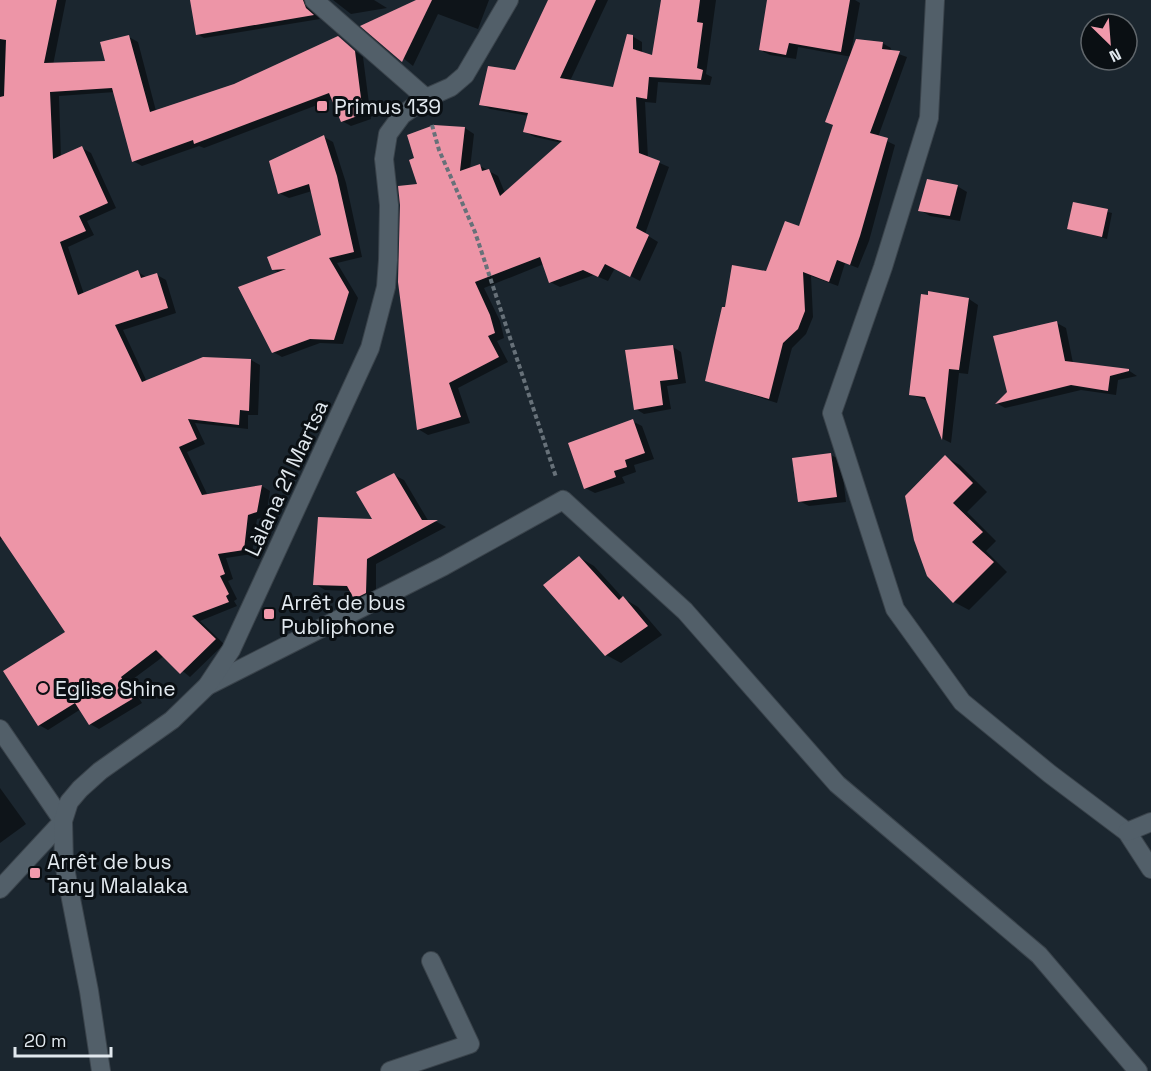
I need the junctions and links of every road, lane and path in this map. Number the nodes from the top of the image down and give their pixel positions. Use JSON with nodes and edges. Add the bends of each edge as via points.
{"nodes":[{"id":1,"x":314,"y":0,"type":"edge"},
{"id":2,"x":509,"y":0,"type":"edge"},
{"id":3,"x":935,"y":0,"type":"edge"},
{"id":4,"x":426,"y":98,"type":"junction"},
{"id":5,"x":564,"y":500,"type":"junction"},
{"id":6,"x":207,"y":686,"type":"junction"},
{"id":7,"x":0,"y":729,"type":"edge"},
{"id":8,"x":63,"y":821,"type":"junction"},
{"id":9,"x":1151,"y":822,"type":"edge"},
{"id":10,"x":1127,"y":832,"type":"junction"},
{"id":11,"x":1151,"y":869,"type":"edge"},
{"id":12,"x":0,"y":889,"type":"edge"},
{"id":13,"x":431,"y":961,"type":"dead end"},
{"id":14,"x":101,"y":1071,"type":"edge"},
{"id":15,"x":390,"y":1071,"type":"edge"},
{"id":16,"x":1138,"y":1071,"type":"edge"}],
"edges":[{"from":1,"to":4,"type":"street"},
{"from":2,"to":4,"type":"street","name":"Làlana 21 Martsa","via":[[465,75],[451,87]]},
{"from":3,"to":10,"type":"street","via":[[929,118],[883,267],[831,413],[895,609],[962,702]]},
{"from":4,"to":5,"type":"path","via":[[439,150],[475,232]]},
{"from":4,"to":6,"type":"street","name":"Làlana 21 Martsa","via":[[402,115],[388,134],[384,159],[389,205],[386,287],[370,348],[231,650]]},
{"from":5,"to":6,"type":"street","via":[[444,566]]},
{"from":5,"to":16,"type":"street","via":[[685,611],[837,784],[1039,956]]},
{"from":6,"to":8,"type":"street","name":"Làlana 21 Martsa","via":[[172,720],[100,771],[69,802]]},
{"from":7,"to":8,"type":"street"},
{"from":8,"to":12,"type":"street"},
{"from":8,"to":14,"type":"street","via":[[64,863]]},
{"from":9,"to":10,"type":"street"},
{"from":10,"to":11,"type":"street"},
{"from":13,"to":15,"type":"street","via":[[470,1044]]}]}
